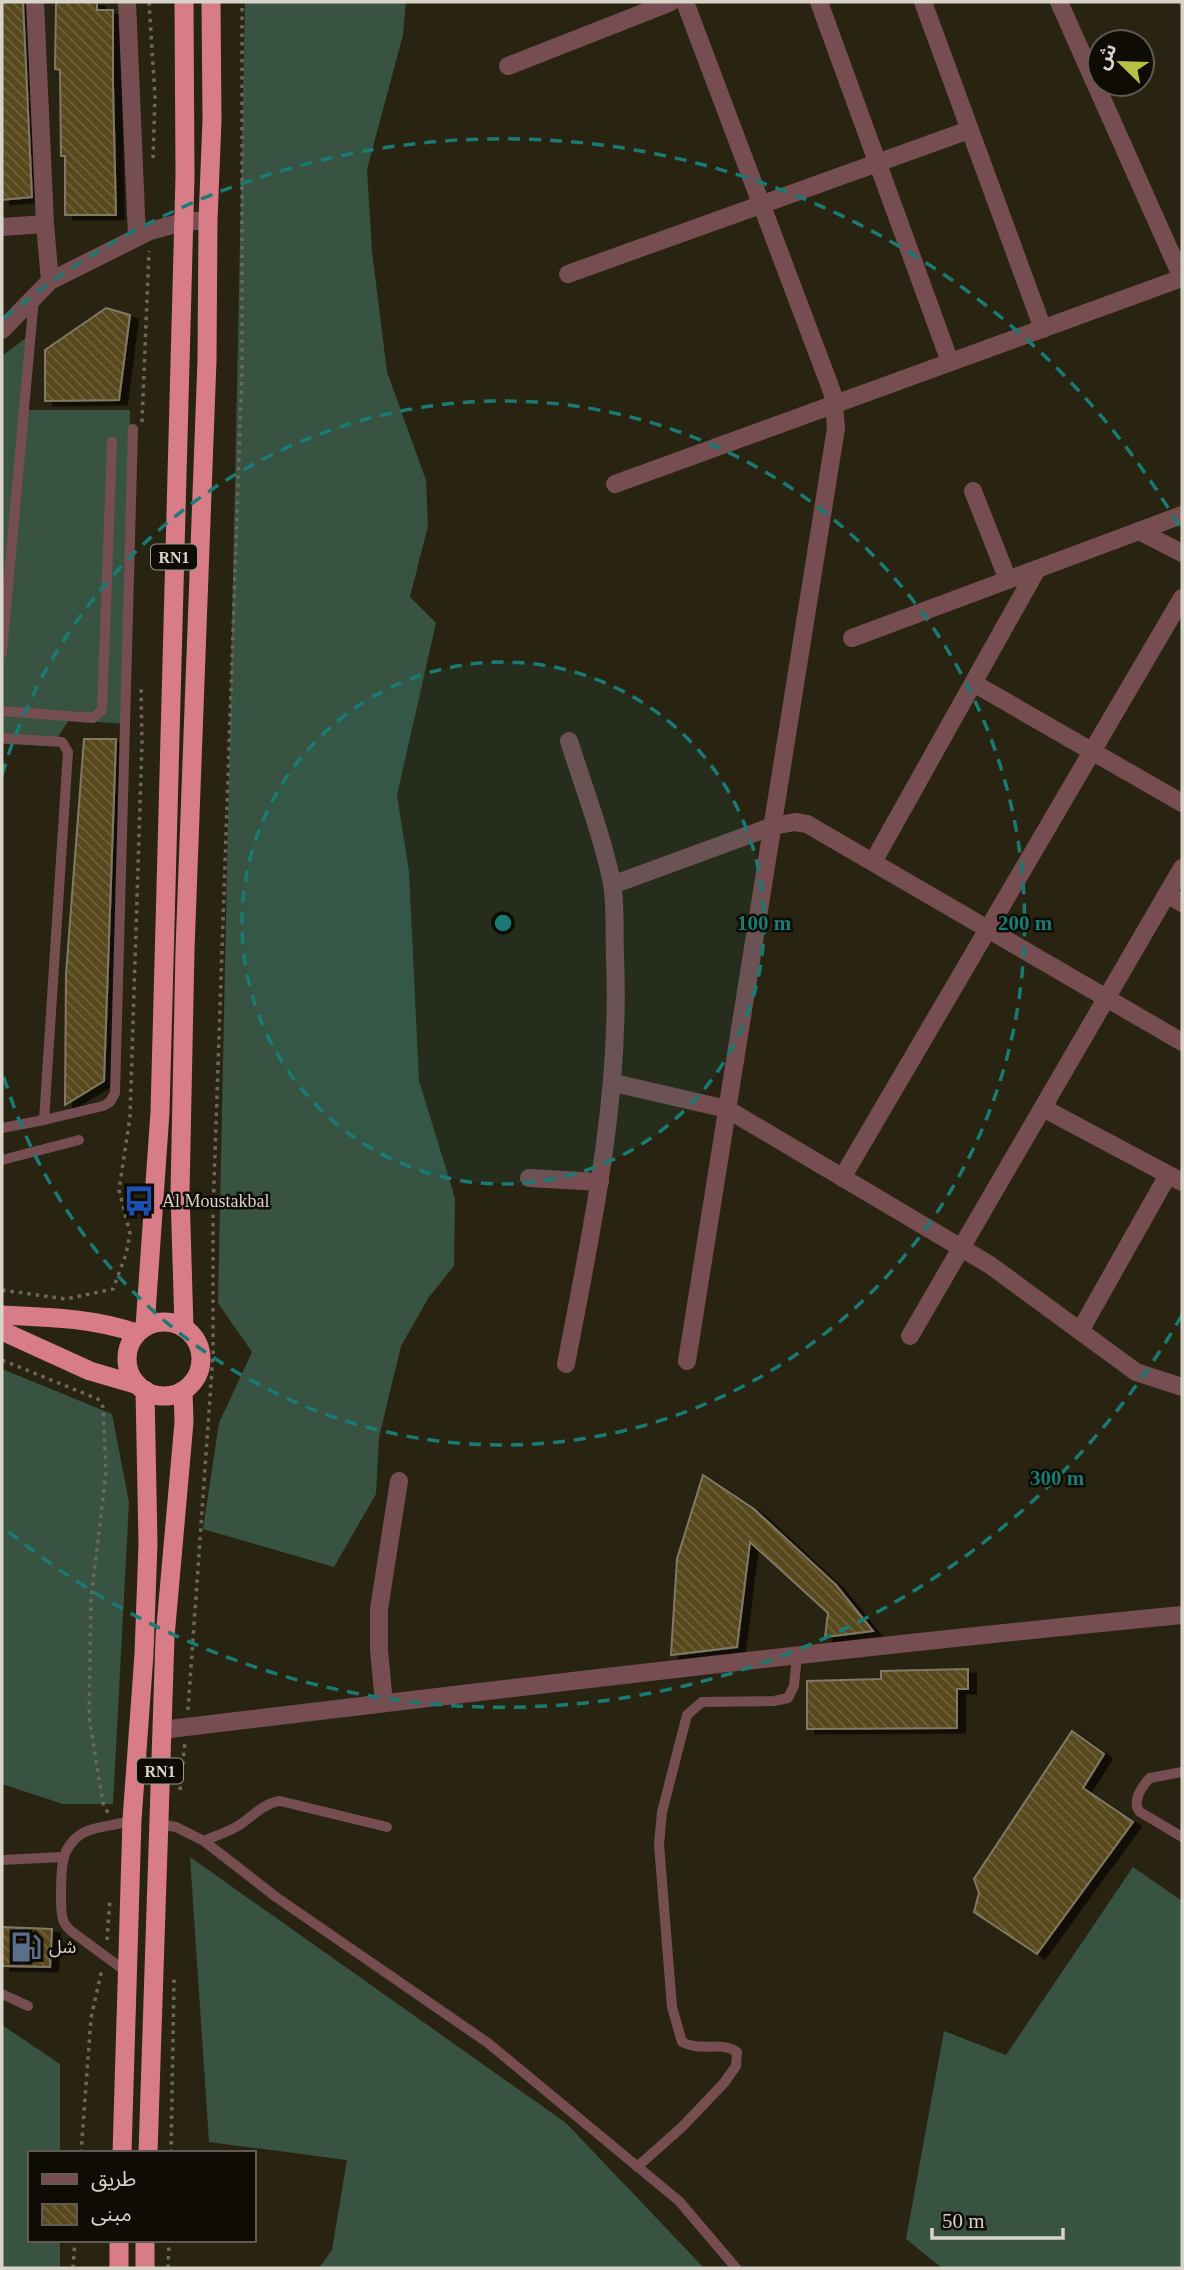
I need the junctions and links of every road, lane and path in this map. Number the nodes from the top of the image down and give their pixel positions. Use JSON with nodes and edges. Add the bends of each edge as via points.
{"nodes":[{"id":1,"x":35,"y":2,"type":"edge"},
{"id":2,"x":127,"y":2,"type":"edge"},
{"id":3,"x":184,"y":2,"type":"edge"},
{"id":4,"x":211,"y":2,"type":"edge"},
{"id":5,"x":242,"y":2,"type":"edge"},
{"id":6,"x":671,"y":2,"type":"edge"},
{"id":7,"x":685,"y":2,"type":"edge"},
{"id":8,"x":819,"y":2,"type":"edge"},
{"id":9,"x":923,"y":2,"type":"edge"},
{"id":10,"x":1059,"y":2,"type":"edge"},
{"id":11,"x":508,"y":66,"type":"dead end"},
{"id":12,"x":969,"y":130,"type":"junction"},
{"id":13,"x":878,"y":163,"type":"junction"},
{"id":14,"x":762,"y":205,"type":"junction"},
{"id":15,"x":208,"y":220,"type":"junction"},
{"id":16,"x":183,"y":222,"type":"junction"},
{"id":17,"x":45,"y":224,"type":"junction"},
{"id":18,"x":2,"y":227,"type":"edge"},
{"id":19,"x":137,"y":237,"type":"junction"},
{"id":20,"x":568,"y":274,"type":"dead end"},
{"id":21,"x":1182,"y":278,"type":"edge"},
{"id":22,"x":50,"y":281,"type":"junction"},
{"id":23,"x":34,"y":298,"type":"junction"},
{"id":24,"x":1043,"y":329,"type":"junction"},
{"id":25,"x":2,"y":331,"type":"edge"},
{"id":26,"x":950,"y":362,"type":"junction"},
{"id":27,"x":834,"y":404,"type":"junction"},
{"id":28,"x":133,"y":429,"type":"dead end"},
{"id":29,"x":112,"y":442,"type":"dead end"},
{"id":30,"x":615,"y":484,"type":"dead end"},
{"id":31,"x":973,"y":491,"type":"dead end"},
{"id":32,"x":1182,"y":515,"type":"edge"},
{"id":33,"x":1139,"y":531,"type":"junction"},
{"id":34,"x":1182,"y":553,"type":"edge"},
{"id":35,"x":1037,"y":569,"type":"junction"},
{"id":36,"x":1008,"y":580,"type":"junction"},
{"id":37,"x":1182,"y":598,"type":"edge"},
{"id":38,"x":852,"y":638,"type":"dead end"},
{"id":39,"x":2,"y":653,"type":"edge"},
{"id":40,"x":975,"y":684,"type":"junction"},
{"id":41,"x":2,"y":711,"type":"edge"},
{"id":42,"x":2,"y":738,"type":"edge"},
{"id":43,"x":569,"y":741,"type":"dead end"},
{"id":44,"x":1092,"y":751,"type":"junction"},
{"id":45,"x":1182,"y":803,"type":"edge"},
{"id":46,"x":773,"y":826,"type":"junction"},
{"id":47,"x":873,"y":862,"type":"junction"},
{"id":48,"x":1182,"y":868,"type":"edge"},
{"id":49,"x":612,"y":885,"type":"junction"},
{"id":50,"x":1175,"y":898,"type":"edge"},
{"id":51,"x":988,"y":929,"type":"junction"},
{"id":52,"x":1107,"y":998,"type":"junction"},
{"id":53,"x":1182,"y":1042,"type":"edge"},
{"id":54,"x":614,"y":1083,"type":"junction"},
{"id":55,"x":1043,"y":1108,"type":"junction"},
{"id":56,"x":727,"y":1109,"type":"junction"},
{"id":57,"x":44,"y":1120,"type":"junction"},
{"id":58,"x":2,"y":1128,"type":"edge"},
{"id":59,"x":79,"y":1140,"type":"dead end"},
{"id":60,"x":2,"y":1160,"type":"edge"},
{"id":61,"x":529,"y":1178,"type":"dead end"},
{"id":62,"x":842,"y":1178,"type":"junction"},
{"id":63,"x":1175,"y":1179,"type":"edge"},
{"id":64,"x":600,"y":1182,"type":"junction"},
{"id":65,"x":961,"y":1248,"type":"junction"},
{"id":66,"x":2,"y":1315,"type":"edge"},
{"id":67,"x":184,"y":1328,"type":"junction"},
{"id":68,"x":140,"y":1330,"type":"junction"},
{"id":69,"x":2,"y":1331,"type":"edge"},
{"id":70,"x":1080,"y":1331,"type":"junction"},
{"id":71,"x":910,"y":1336,"type":"dead end"},
{"id":72,"x":2,"y":1360,"type":"edge"},
{"id":73,"x":687,"y":1361,"type":"dead end"},
{"id":74,"x":566,"y":1364,"type":"dead end"},
{"id":75,"x":1182,"y":1387,"type":"edge"},
{"id":76,"x":142,"y":1388,"type":"junction"},
{"id":77,"x":183,"y":1391,"type":"junction"},
{"id":78,"x":399,"y":1481,"type":"dead end"},
{"id":79,"x":1182,"y":1615,"type":"edge"},
{"id":80,"x":797,"y":1655,"type":"junction"},
{"id":81,"x":384,"y":1703,"type":"junction"},
{"id":82,"x":187,"y":1727,"type":"junction"},
{"id":83,"x":162,"y":1730,"type":"junction"},
{"id":84,"x":1182,"y":1772,"type":"edge"},
{"id":85,"x":123,"y":1823,"type":"junction"},
{"id":86,"x":167,"y":1825,"type":"junction"},
{"id":87,"x":387,"y":1826,"type":"dead end"},
{"id":88,"x":1182,"y":1837,"type":"edge"},
{"id":89,"x":204,"y":1841,"type":"junction"},
{"id":90,"x":64,"y":1857,"type":"junction"},
{"id":91,"x":2,"y":1860,"type":"edge"},
{"id":92,"x":110,"y":1891,"type":"dead end"},
{"id":93,"x":106,"y":1955,"type":"junction"},
{"id":94,"x":128,"y":1973,"type":"junction"},
{"id":95,"x":174,"y":1976,"type":"dead end"},
{"id":96,"x":2,"y":1994,"type":"edge"},
{"id":97,"x":28,"y":2006,"type":"dead end"},
{"id":98,"x":81,"y":2151,"type":"edge"},
{"id":99,"x":122,"y":2151,"type":"edge"},
{"id":100,"x":148,"y":2151,"type":"edge"},
{"id":101,"x":172,"y":2151,"type":"edge"},
{"id":102,"x":637,"y":2167,"type":"junction"},
{"id":103,"x":75,"y":2242,"type":"edge"},
{"id":104,"x":120,"y":2242,"type":"edge"},
{"id":105,"x":169,"y":2242,"type":"edge"},
{"id":106,"x":72,"y":2268,"type":"edge"},
{"id":107,"x":119,"y":2268,"type":"edge"},
{"id":108,"x":168,"y":2268,"type":"edge"},
{"id":109,"x":736,"y":2268,"type":"edge"}],
"edges":[{"from":1,"to":17,"type":"street"},
{"from":2,"to":19,"type":"street"},
{"from":3,"to":16,"type":"highway","number":"RN1"},
{"from":4,"to":15,"type":"highway","number":"RN1"},
{"from":5,"to":82,"type":"path","via":[[242,369],[213,1212],[213,1355]]},
{"from":6,"to":11,"type":"street"},
{"from":7,"to":14,"type":"street"},
{"from":8,"to":13,"type":"street"},
{"from":9,"to":12,"type":"street"},
{"from":10,"to":21,"type":"street"},
{"from":12,"to":13,"type":"street"},
{"from":12,"to":24,"type":"street"},
{"from":13,"to":14,"type":"street"},
{"from":13,"to":26,"type":"street"},
{"from":14,"to":20,"type":"street"},
{"from":14,"to":27,"type":"street"},
{"from":15,"to":16,"type":"street"},
{"from":15,"to":67,"type":"highway","number":"RN1","via":[[180,1178]]},
{"from":16,"to":19,"type":"street"},
{"from":16,"to":68,"type":"highway","number":"RN1","via":[[160,1112]]},
{"from":17,"to":18,"type":"street"},
{"from":17,"to":22,"type":"street"},
{"from":19,"to":22,"type":"street"},
{"from":21,"to":24,"type":"street"},
{"from":22,"to":23,"type":"street"},
{"from":23,"to":25,"type":"street"},
{"from":23,"to":39,"type":"lane"},
{"from":24,"to":26,"type":"street"},
{"from":26,"to":27,"type":"street"},
{"from":27,"to":30,"type":"street"},
{"from":27,"to":46,"type":"street","via":[[834,448]]},
{"from":28,"to":57,"type":"lane","via":[[115,1093],[103,1107]]},
{"from":29,"to":41,"type":"lane","via":[[102,710],[93,718]]},
{"from":31,"to":36,"type":"street"},
{"from":32,"to":33,"type":"street"},
{"from":33,"to":34,"type":"street"},
{"from":33,"to":35,"type":"street"},
{"from":35,"to":36,"type":"street"},
{"from":35,"to":40,"type":"street"},
{"from":36,"to":38,"type":"street"},
{"from":37,"to":44,"type":"street"},
{"from":40,"to":44,"type":"street"},
{"from":40,"to":47,"type":"street"},
{"from":42,"to":57,"type":"lane","via":[[62,742],[68,751]]},
{"from":43,"to":49,"type":"street"},
{"from":44,"to":45,"type":"street"},
{"from":44,"to":51,"type":"street"},
{"from":46,"to":47,"type":"street","via":[[807,824]]},
{"from":46,"to":49,"type":"street"},
{"from":46,"to":56,"type":"street"},
{"from":47,"to":51,"type":"street"},
{"from":48,"to":50,"type":"street"},
{"from":49,"to":54,"type":"street","via":[[617,991]]},
{"from":50,"to":52,"type":"street"},
{"from":51,"to":52,"type":"street"},
{"from":51,"to":62,"type":"street"},
{"from":52,"to":53,"type":"street"},
{"from":52,"to":55,"type":"street"},
{"from":54,"to":56,"type":"street"},
{"from":54,"to":64,"type":"street"},
{"from":55,"to":63,"type":"street"},
{"from":55,"to":65,"type":"street"},
{"from":56,"to":62,"type":"street"},
{"from":56,"to":73,"type":"street"},
{"from":57,"to":58,"type":"lane"},
{"from":59,"to":60,"type":"lane"},
{"from":61,"to":64,"type":"street"},
{"from":62,"to":65,"type":"street"},
{"from":63,"to":70,"type":"street"},
{"from":64,"to":74,"type":"street"},
{"from":65,"to":70,"type":"street"},
{"from":65,"to":71,"type":"street"},
{"from":66,"to":68,"type":"highway"},
{"from":67,"to":68,"type":"highway","via":[[171,1322]]},
{"from":67,"to":77,"type":"highway","number":"RN1","via":[[201,1354],[197,1375]]},
{"from":68,"to":76,"type":"highway","number":"RN1","via":[[127,1361]]},
{"from":69,"to":76,"type":"highway","via":[[90,1371]]},
{"from":70,"to":75,"type":"street","via":[[1136,1372]]},
{"from":72,"to":85,"type":"path","via":[[99,1399],[103,1407],[106,1472],[90,1600],[89,1717],[103,1803]]},
{"from":76,"to":77,"type":"highway","via":[[156,1395]]},
{"from":76,"to":85,"type":"highway","number":"RN1","via":[[148,1544],[144,1654]]},
{"from":77,"to":83,"type":"highway","number":"RN1"},
{"from":78,"to":81,"type":"street","via":[[379,1609]]},
{"from":79,"to":80,"type":"street"},
{"from":80,"to":81,"type":"street"},
{"from":80,"to":102,"type":"lane","via":[[789,1698],[702,1702],[687,1715],[662,1812],[659,1844],[672,2007],[682,2042],[691,2047],[729,2046],[737,2052],[736,2066],[682,2127]]},
{"from":81,"to":82,"type":"street"},
{"from":82,"to":83,"type":"street"},
{"from":82,"to":86,"type":"path"},
{"from":83,"to":86,"type":"highway","number":"RN1"},
{"from":84,"to":88,"type":"lane","via":[[1150,1778],[1136,1802],[1140,1812]]},
{"from":85,"to":90,"type":"lane","via":[[79,1835]]},
{"from":85,"to":94,"type":"highway","number":"RN1"},
{"from":86,"to":89,"type":"lane"},
{"from":86,"to":100,"type":"highway","number":"RN1"},
{"from":87,"to":89,"type":"lane","via":[[280,1801]]},
{"from":89,"to":102,"type":"lane","via":[[287,1905],[463,2024]]},
{"from":90,"to":91,"type":"lane"},
{"from":90,"to":93,"type":"lane","via":[[64,1922]]},
{"from":92,"to":93,"type":"path"},
{"from":93,"to":94,"type":"lane"},
{"from":93,"to":98,"type":"path","via":[[91,2018]]},
{"from":94,"to":99,"type":"highway","number":"RN1"},
{"from":95,"to":101,"type":"path"},
{"from":96,"to":97,"type":"lane"},
{"from":102,"to":109,"type":"lane","via":[[679,2202]]},
{"from":103,"to":106,"type":"path"},
{"from":104,"to":107,"type":"highway"},
{"from":105,"to":108,"type":"path"}]}
